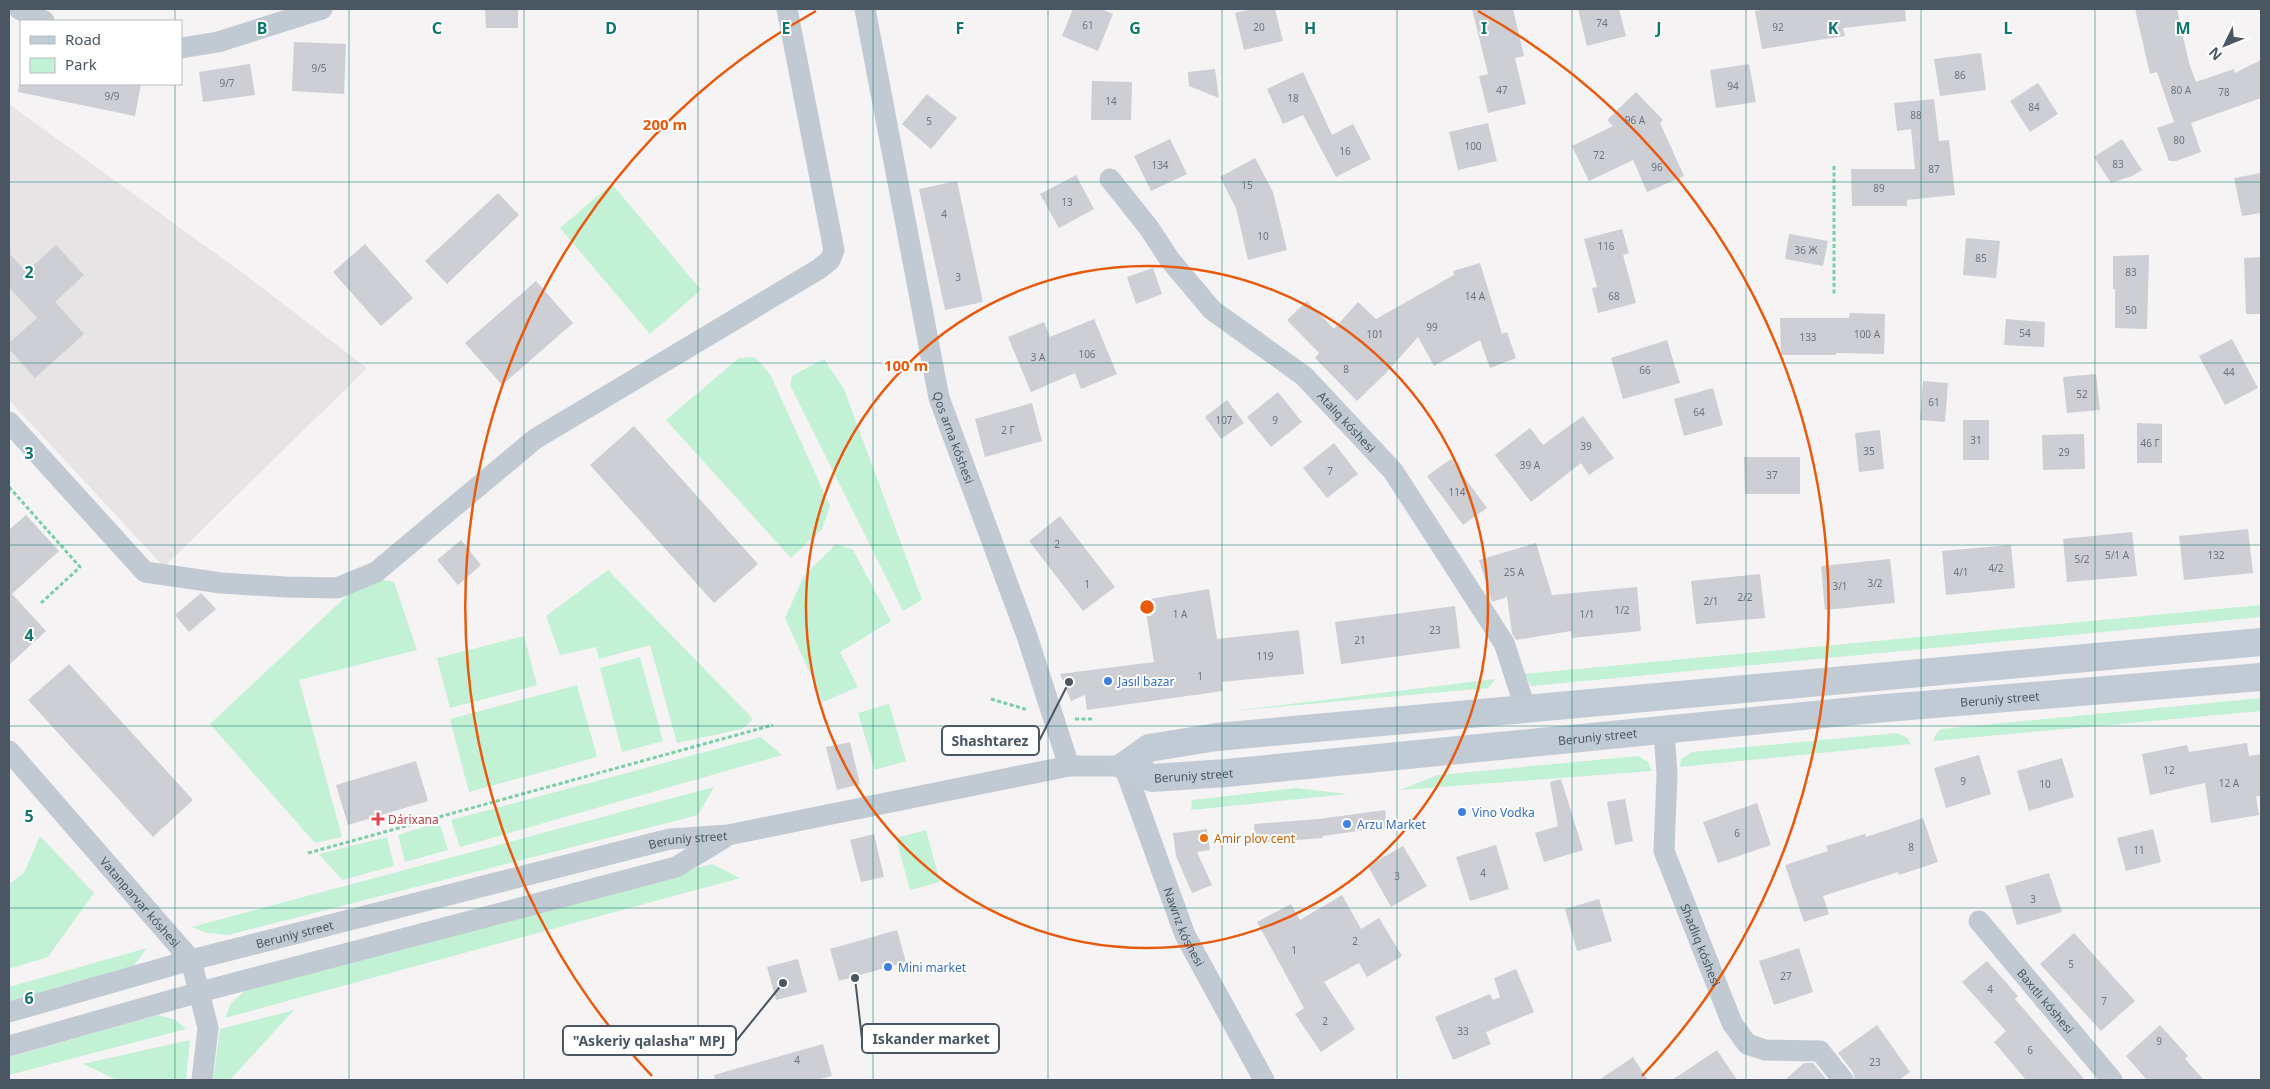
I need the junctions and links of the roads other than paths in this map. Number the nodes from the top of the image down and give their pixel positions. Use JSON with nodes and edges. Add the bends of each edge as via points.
{"nodes":[{"id":1,"x":19,"y":9,"type":"edge"},
{"id":2,"x":322,"y":9,"type":"edge"},
{"id":3,"x":787,"y":9,"type":"edge"},
{"id":4,"x":865,"y":9,"type":"edge"},
{"id":5,"x":42,"y":20,"type":"edge"},
{"id":6,"x":182,"y":48,"type":"edge"},
{"id":7,"x":1110,"y":179,"type":"dead end"},
{"id":8,"x":9,"y":422,"type":"edge"},
{"id":9,"x":2261,"y":642,"type":"edge"},
{"id":10,"x":2261,"y":677,"type":"edge"},
{"id":11,"x":1526,"y":710,"type":"junction"},
{"id":12,"x":1664,"y":731,"type":"junction"},
{"id":13,"x":9,"y":751,"type":"edge"},
{"id":14,"x":1069,"y":766,"type":"junction"},
{"id":15,"x":1124,"y":766,"type":"junction"},
{"id":16,"x":728,"y":835,"type":"junction"},
{"id":17,"x":1979,"y":921,"type":"dead end"},
{"id":18,"x":191,"y":960,"type":"junction"},
{"id":19,"x":200,"y":992,"type":"junction"},
{"id":20,"x":9,"y":1012,"type":"edge"},
{"id":21,"x":9,"y":1046,"type":"edge"},
{"id":22,"x":202,"y":1080,"type":"edge"},
{"id":23,"x":1264,"y":1080,"type":"edge"},
{"id":24,"x":1843,"y":1080,"type":"edge"},
{"id":25,"x":2112,"y":1080,"type":"edge"}],
"edges":[{"from":1,"to":5,"type":"street"},
{"from":2,"to":6,"type":"street","via":[[218,42]]},
{"from":3,"to":8,"type":"street","via":[[834,250],[830,260],[820,269],[535,439],[376,572],[337,588],[286,588],[146,572]]},
{"from":4,"to":14,"type":"street","name":"Qos arna kóshesi","via":[[940,398],[1027,636]]},
{"from":7,"to":11,"type":"street","name":"Atalıq kóshesi","via":[[1212,310],[1304,376],[1393,471],[1504,643]]},
{"from":9,"to":11,"type":"street"},
{"from":10,"to":12,"type":"street","name":"Beruniy street","via":[[1874,709]]},
{"from":11,"to":15,"type":"street","via":[[1217,737],[1149,748]]},
{"from":12,"to":15,"type":"street","name":"Beruniy street","via":[[1152,778]]},
{"from":12,"to":24,"type":"street","name":"Shadlıq kóshesi","via":[[1667,774],[1664,851],[1732,1023],[1747,1044],[1765,1050],[1820,1052]]},
{"from":13,"to":18,"type":"street","name":"Vatanparvar kóshesi"},
{"from":14,"to":15,"type":"street"},
{"from":14,"to":16,"type":"street"},
{"from":15,"to":23,"type":"street","name":"Nawrız kóshesi","via":[[1185,935]]},
{"from":16,"to":18,"type":"street","name":"Beruniy street","via":[[670,839]]},
{"from":16,"to":19,"type":"street","name":"Beruniy street","via":[[676,867]]},
{"from":17,"to":25,"type":"street","name":"Baxıtlı kóshesi"},
{"from":18,"to":19,"type":"street","name":"Vatanparvar kóshesi"},
{"from":18,"to":20,"type":"street","name":"Beruniy street"},
{"from":19,"to":21,"type":"street","name":"Beruniy street"},
{"from":19,"to":22,"type":"street","name":"Vatanparvar kóshesi","via":[[208,1028]]}]}
